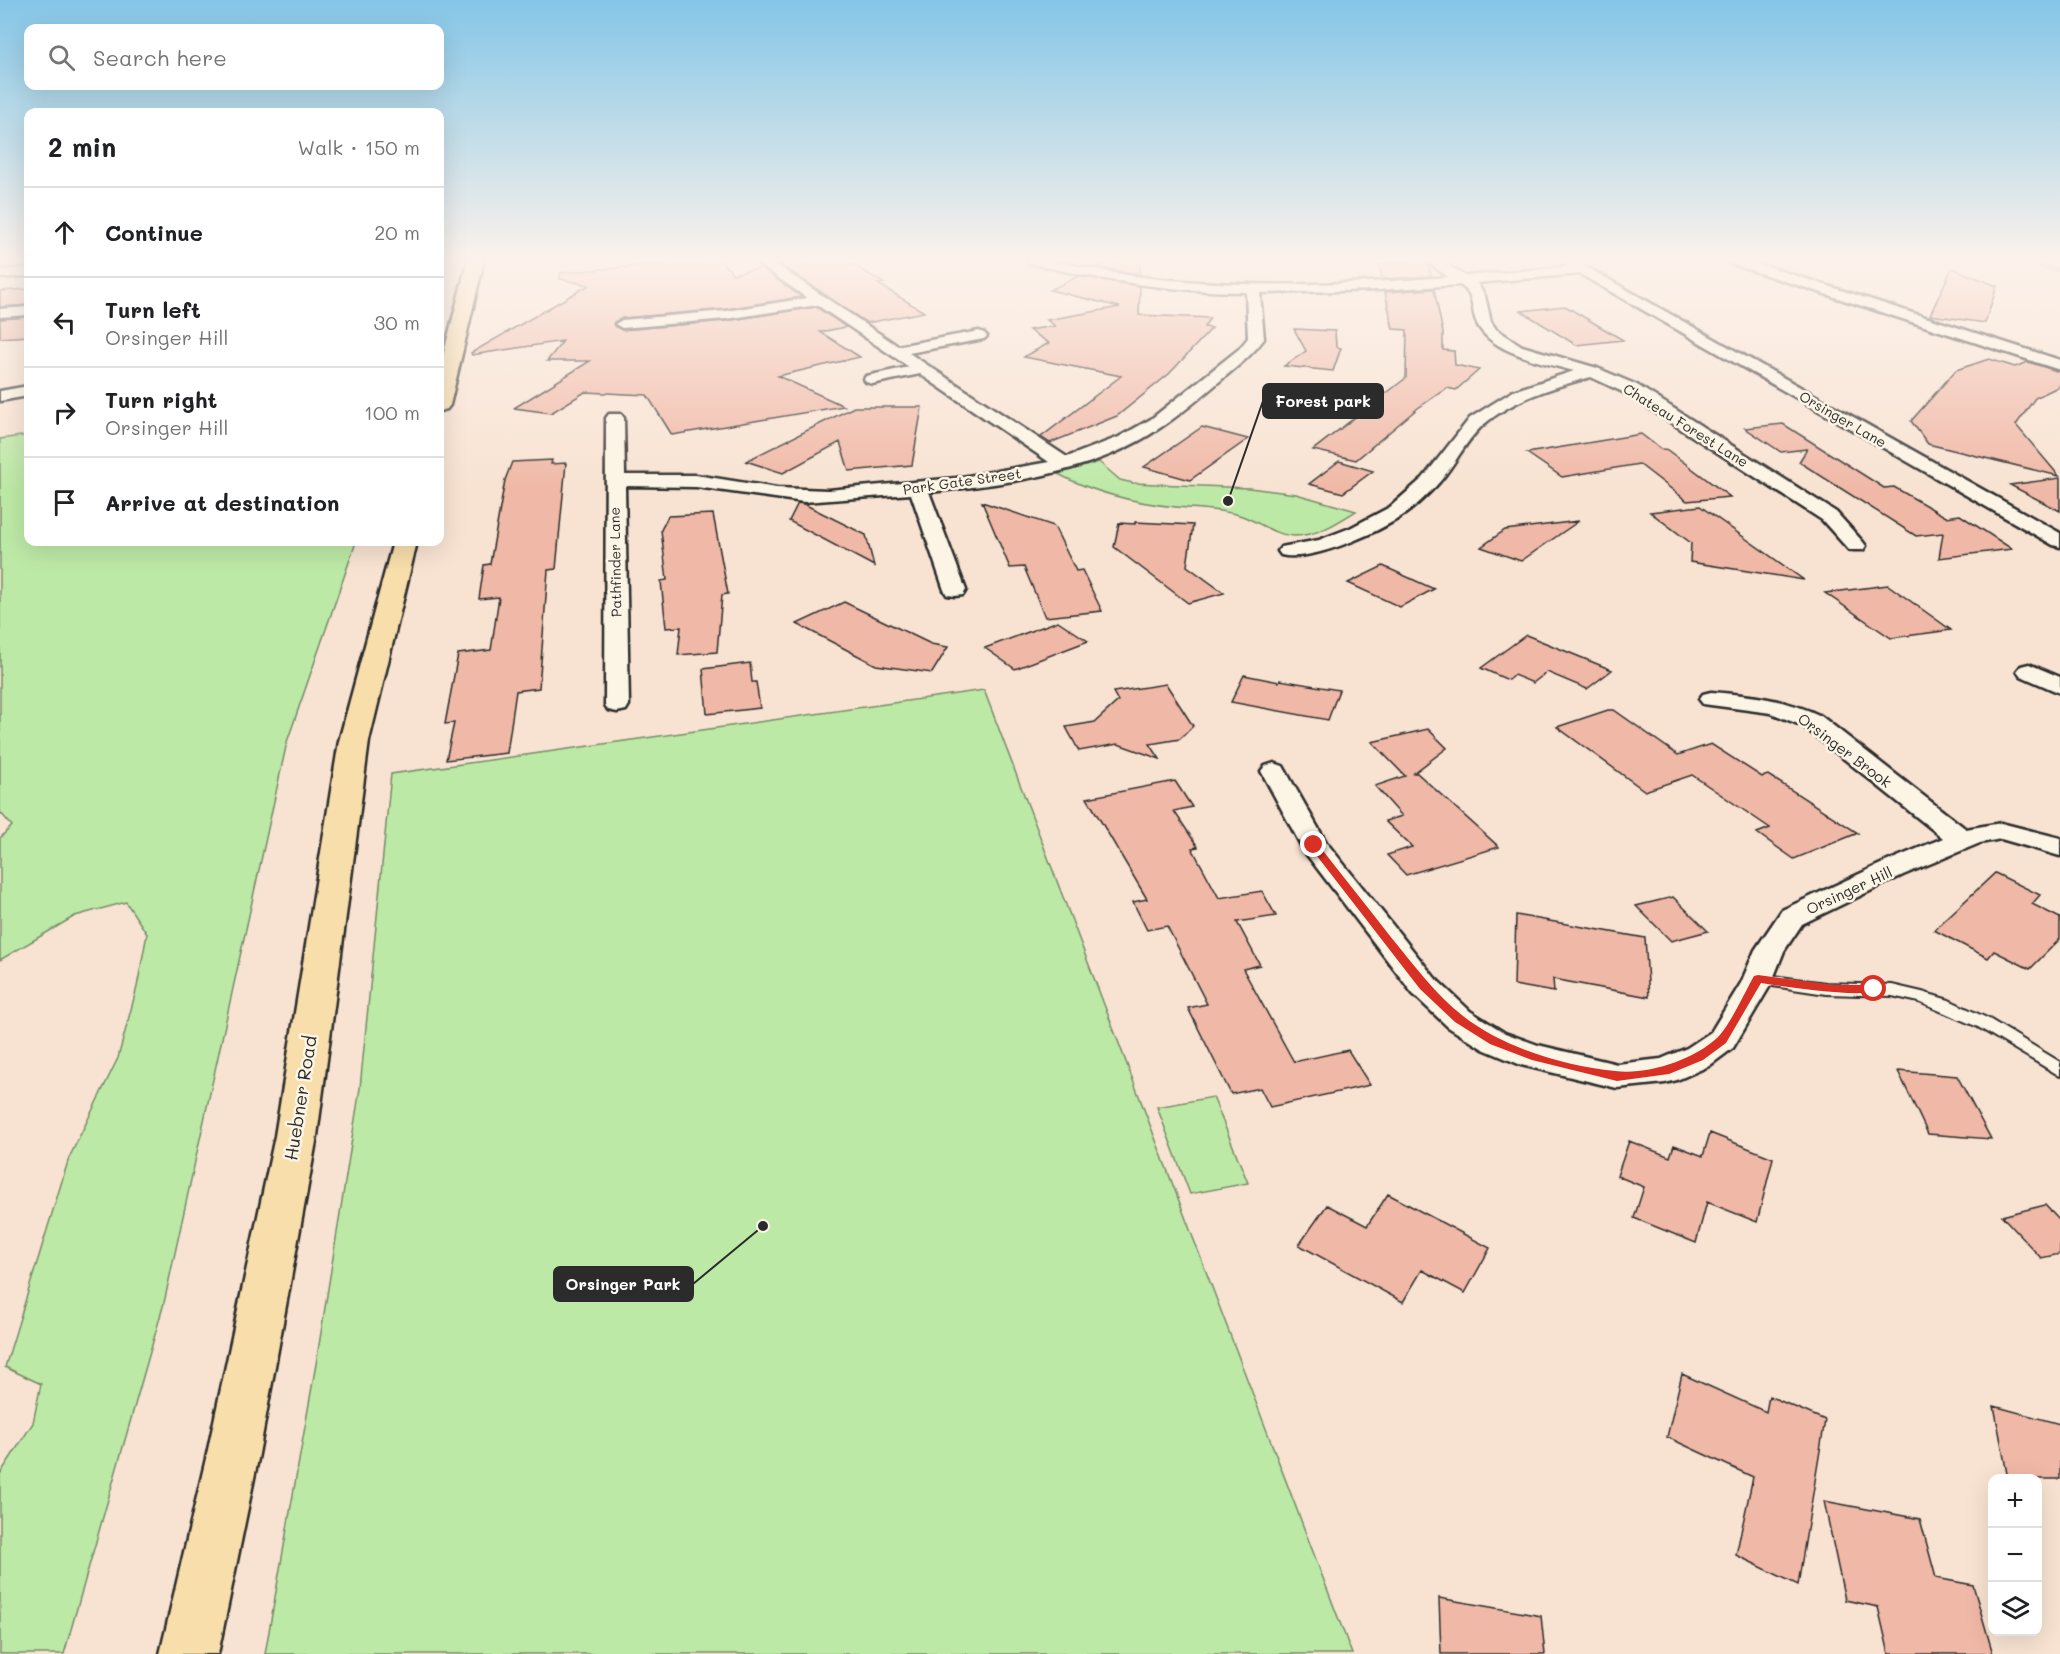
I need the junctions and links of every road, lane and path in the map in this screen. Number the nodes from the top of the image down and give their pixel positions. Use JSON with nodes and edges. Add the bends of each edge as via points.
{"nodes":[{"id":1,"x":457,"y":337,"type":"edge"},
{"id":2,"x":874,"y":337,"type":"edge"},
{"id":3,"x":972,"y":337,"type":"edge"},
{"id":4,"x":1256,"y":337,"type":"edge"},
{"id":5,"x":1499,"y":337,"type":"edge"},
{"id":6,"x":1701,"y":337,"type":"edge"},
{"id":7,"x":1974,"y":337,"type":"edge"},
{"id":8,"x":894,"y":351,"type":"junction"},
{"id":9,"x":2060,"y":365,"type":"edge"},
{"id":10,"x":921,"y":369,"type":"junction"},
{"id":11,"x":1591,"y":371,"type":"junction"},
{"id":12,"x":872,"y":379,"type":"dead end"},
{"id":13,"x":444,"y":389,"type":"edge"},
{"id":14,"x":24,"y":392,"type":"edge"},
{"id":15,"x":0,"y":396,"type":"edge"},
{"id":16,"x":615,"y":418,"type":"dead end"},
{"id":17,"x":1063,"y":463,"type":"junction"},
{"id":18,"x":614,"y":481,"type":"junction"},
{"id":19,"x":918,"y":488,"type":"junction"},
{"id":20,"x":2060,"y":541,"type":"edge"},
{"id":21,"x":404,"y":546,"type":"edge"},
{"id":22,"x":1856,"y":546,"type":"dead end"},
{"id":23,"x":1288,"y":551,"type":"dead end"},
{"id":24,"x":955,"y":590,"type":"dead end"},
{"id":25,"x":2029,"y":671,"type":"dead end"},
{"id":26,"x":2060,"y":686,"type":"edge"},
{"id":27,"x":1711,"y":699,"type":"dead end"},
{"id":28,"x":617,"y":705,"type":"dead end"},
{"id":29,"x":1274,"y":771,"type":"dead end"},
{"id":30,"x":1963,"y":840,"type":"junction"},
{"id":31,"x":2060,"y":847,"type":"edge"},
{"id":32,"x":1758,"y":979,"type":"junction"},
{"id":33,"x":2060,"y":1070,"type":"edge"},
{"id":34,"x":189,"y":1654,"type":"edge"}],
"edges":[{"from":1,"to":13,"type":"main road"},
{"from":2,"to":8,"type":"street"},
{"from":3,"to":8,"type":"street"},
{"from":4,"to":17,"type":"street","name":"Park Gate Street","via":[[1245,352],[1136,435]]},
{"from":5,"to":11,"type":"street","name":"Chateau Forest Lane","via":[[1535,356]]},
{"from":6,"to":20,"type":"street","name":"Orsinger Lane"},
{"from":7,"to":9,"type":"street"},
{"from":8,"to":10,"type":"street"},
{"from":10,"to":12,"type":"street"},
{"from":10,"to":17,"type":"street"},
{"from":11,"to":22,"type":"street","name":"Chateau Forest Lane","via":[[1630,388],[1819,510]]},
{"from":11,"to":23,"type":"street","via":[[1520,395],[1476,422],[1430,482],[1397,511],[1324,545]]},
{"from":14,"to":15,"type":"street"},
{"from":16,"to":18,"type":"street","name":"Pathfinder Lane"},
{"from":17,"to":19,"type":"street","name":"Park Gate Street","via":[[1002,477]]},
{"from":18,"to":19,"type":"street","name":"Park Gate Street","via":[[668,479],[805,496]]},
{"from":18,"to":28,"type":"street","name":"Pathfinder Lane"},
{"from":19,"to":24,"type":"street"},
{"from":21,"to":34,"type":"main road","name":"Huebner Road","via":[[354,741],[296,1136]]},
{"from":25,"to":26,"type":"street"},
{"from":27,"to":30,"type":"street","name":"Orsinger Brook","via":[[1769,704],[1812,721]]},
{"from":29,"to":32,"type":"street","name":"Orsinger Hill","via":[[1314,845],[1424,986],[1460,1019],[1494,1041],[1532,1056],[1617,1076],[1665,1071],[1698,1057],[1722,1040]]},
{"from":30,"to":31,"type":"street","name":"Orsinger Hill","via":[[2001,831]]},
{"from":30,"to":32,"type":"street","name":"Orsinger Hill","via":[[1792,916],[1770,950]]},
{"from":32,"to":33,"type":"lane","via":[[1901,992],[1970,1016],[2008,1035]]}]}
